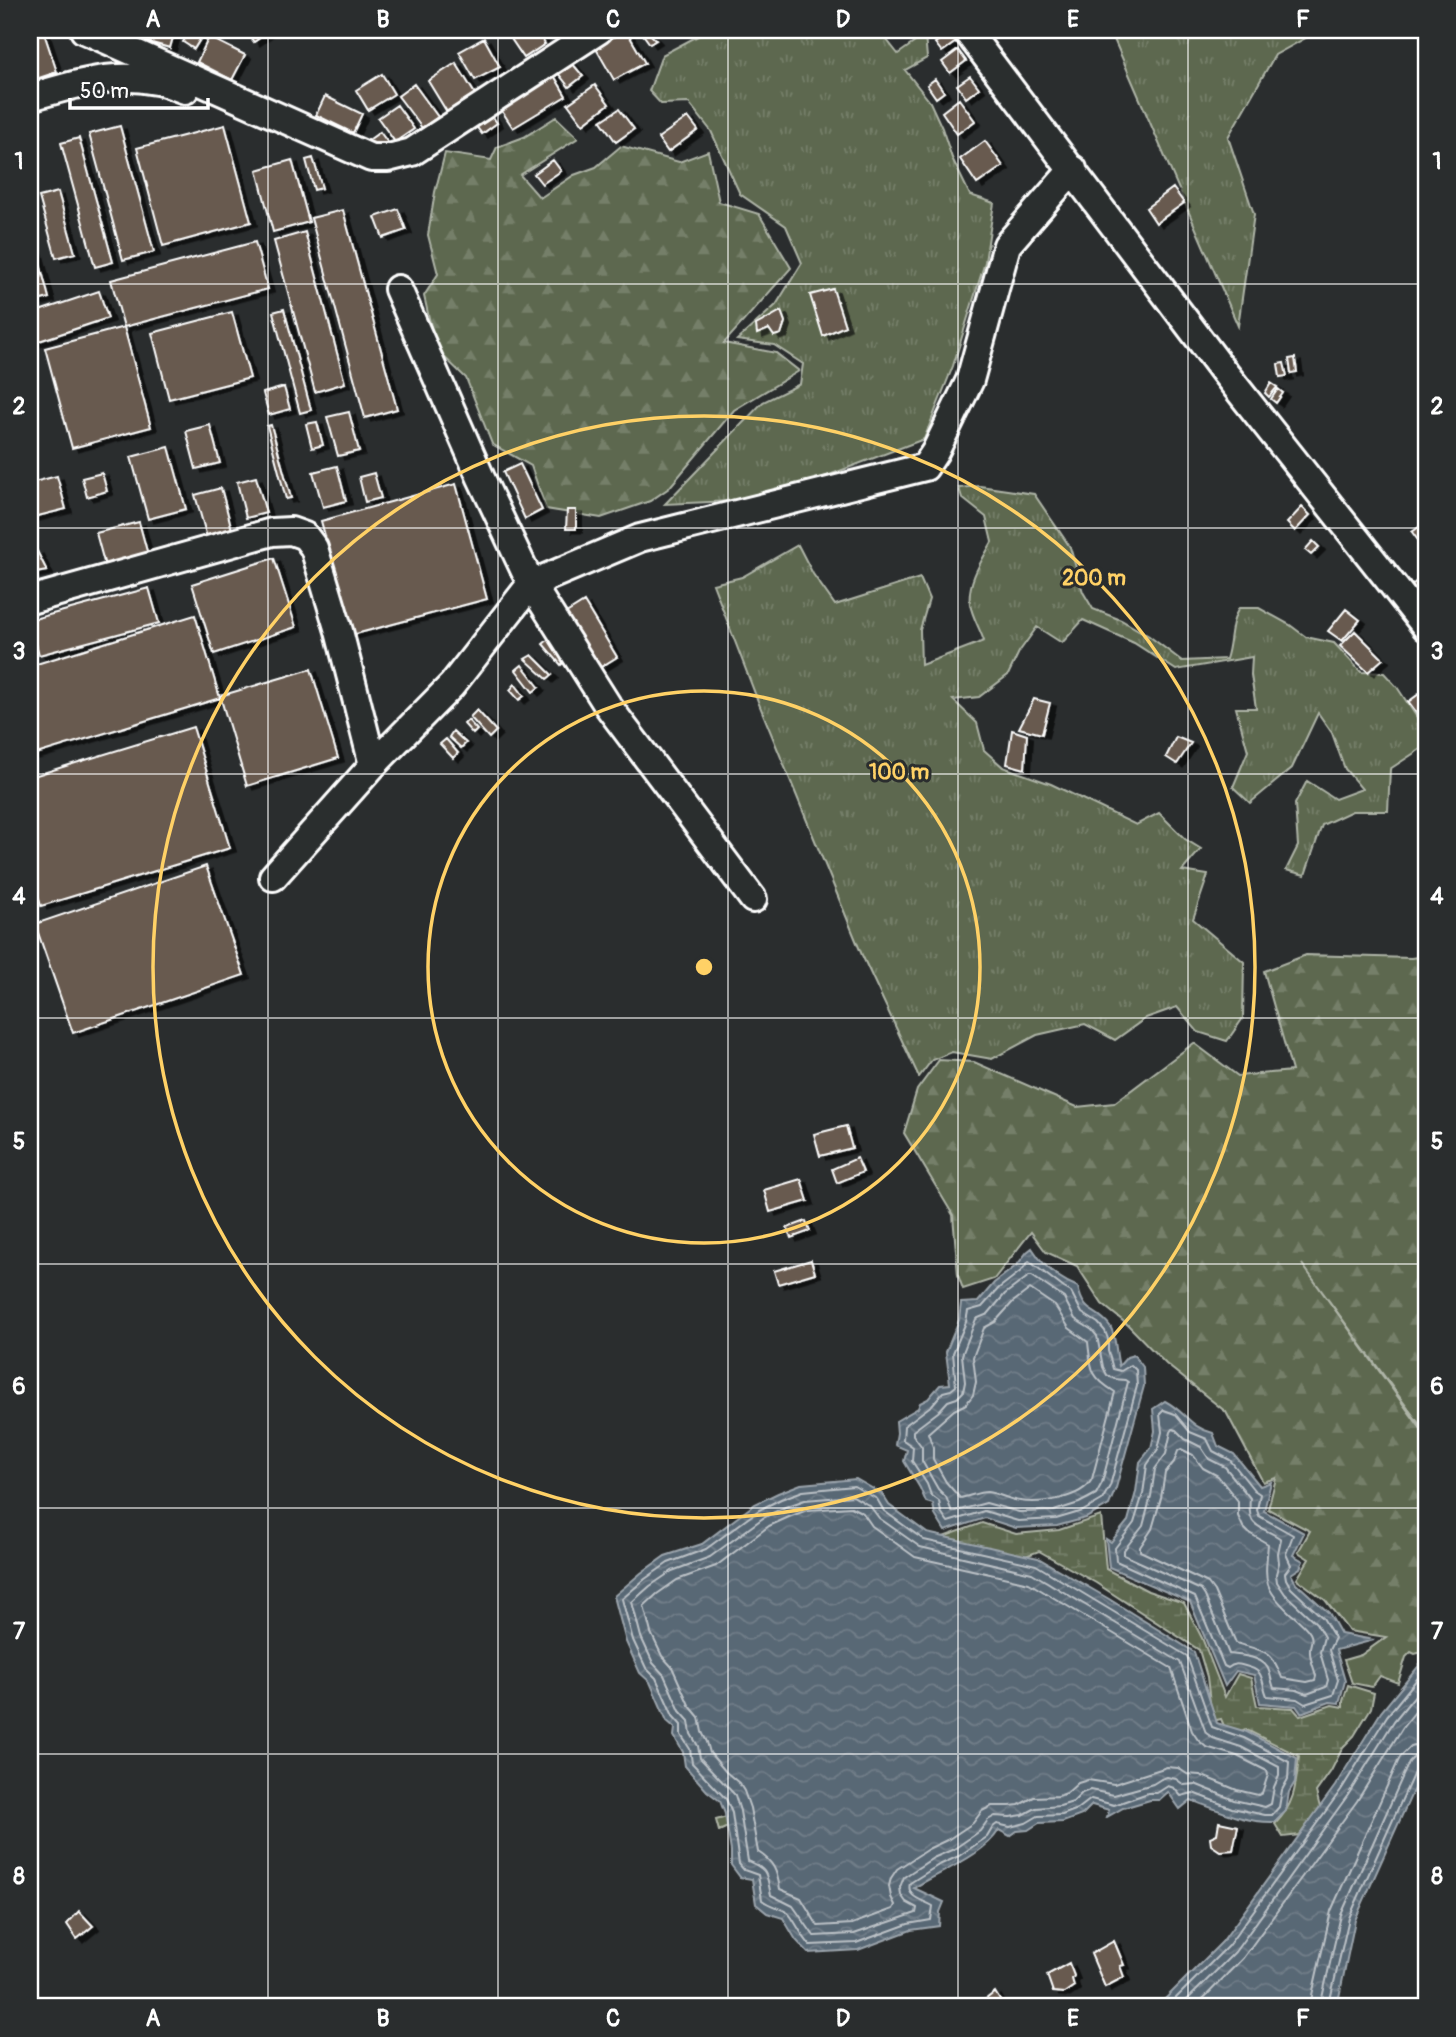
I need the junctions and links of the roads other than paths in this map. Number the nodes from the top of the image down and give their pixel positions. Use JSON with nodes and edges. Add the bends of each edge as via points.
{"nodes":[{"id":1,"x":85,"y":30,"type":"edge"},
{"id":2,"x":599,"y":30,"type":"edge"},
{"id":3,"x":966,"y":30,"type":"edge"},
{"id":4,"x":30,"y":97,"type":"edge"},
{"id":5,"x":379,"y":158,"type":"junction"},
{"id":6,"x":1073,"y":169,"type":"junction"},
{"id":7,"x":398,"y":289,"type":"dead end"},
{"id":8,"x":531,"y":584,"type":"junction"},
{"id":9,"x":30,"y":600,"type":"edge"},
{"id":10,"x":1426,"y":627,"type":"edge"},
{"id":11,"x":373,"y":765,"type":"junction"},
{"id":12,"x":273,"y":877,"type":"dead end"},
{"id":13,"x":753,"y":899,"type":"dead end"}],
"edges":[{"from":1,"to":5,"type":"street"},
{"from":2,"to":5,"type":"street","via":[[412,152]]},
{"from":3,"to":6,"type":"street"},
{"from":4,"to":5,"type":"street","via":[[92,80],[149,79],[180,87],[358,165],[370,165]]},
{"from":6,"to":8,"type":"street","via":[[1007,245],[970,380],[925,467],[640,538]]},
{"from":6,"to":10,"type":"street"},
{"from":7,"to":8,"type":"street"},
{"from":8,"to":11,"type":"street","via":[[452,685]]},
{"from":8,"to":13,"type":"street","via":[[608,706]]},
{"from":9,"to":11,"type":"street","via":[[272,532],[305,536],[314,548],[339,631]]},
{"from":11,"to":12,"type":"street"}]}
